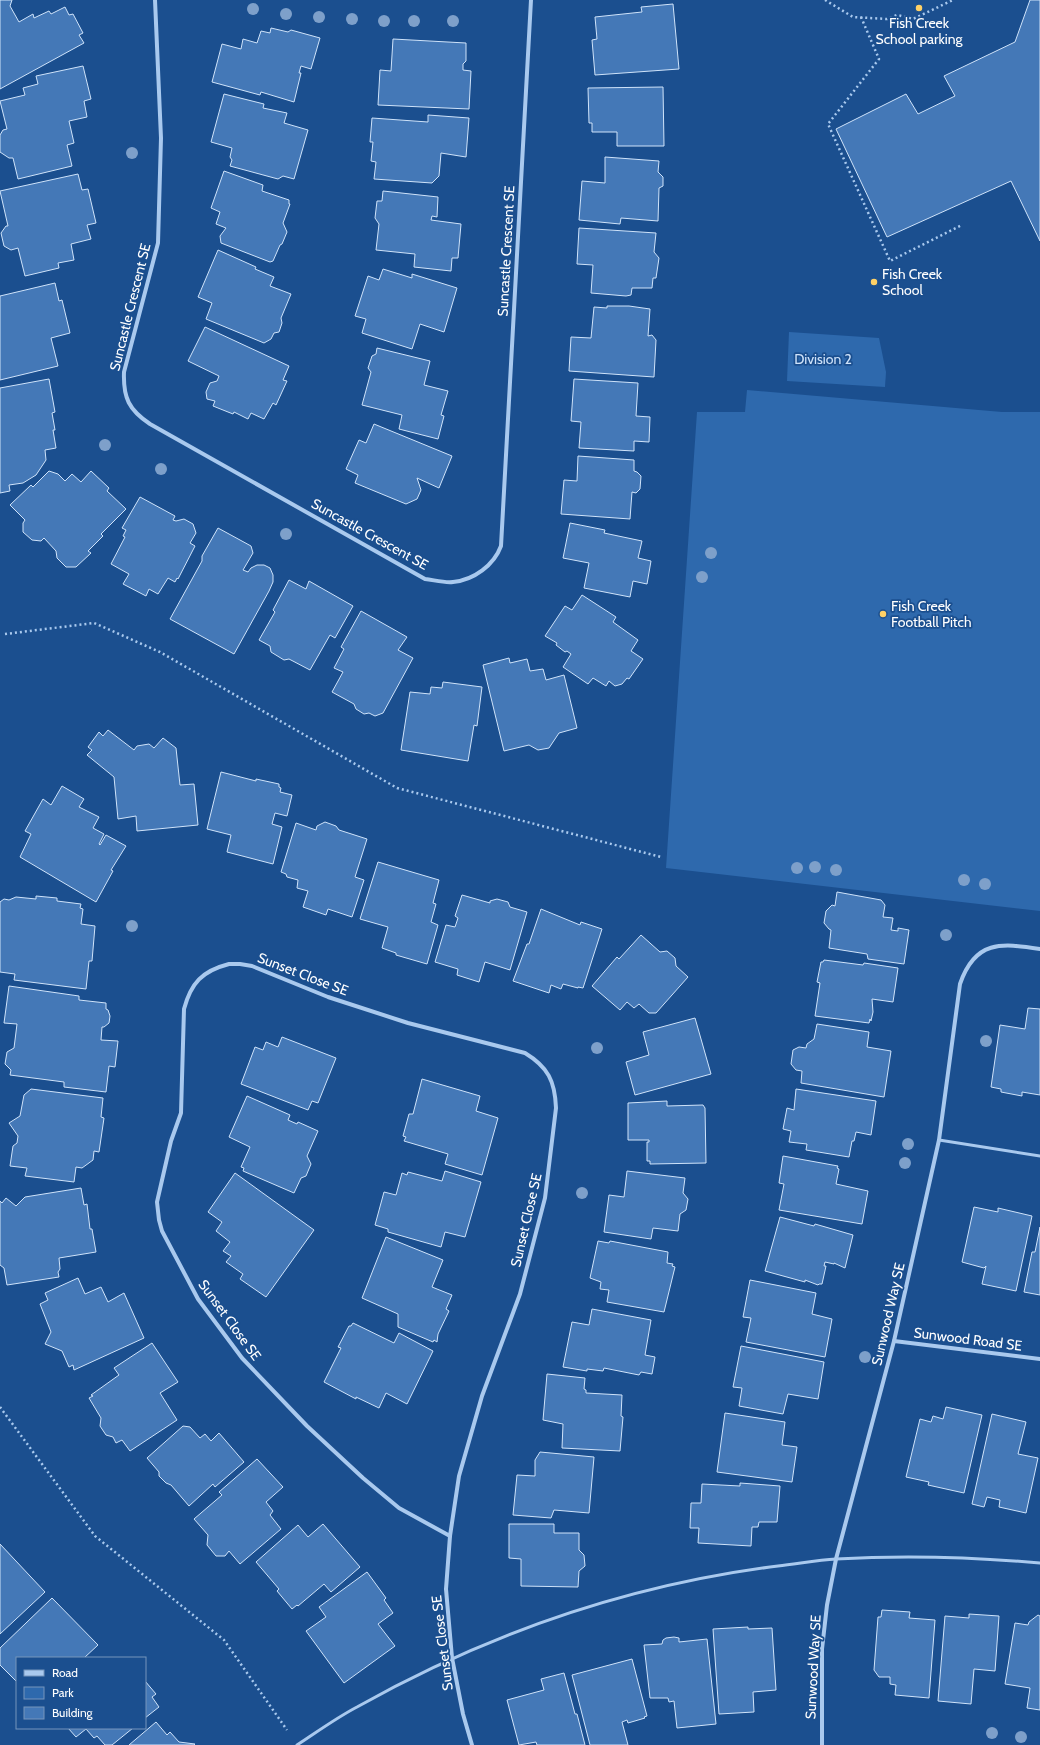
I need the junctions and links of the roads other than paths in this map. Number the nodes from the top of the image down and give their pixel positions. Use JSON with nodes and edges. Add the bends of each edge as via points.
{"nodes":[{"id":1,"x":155,"y":0,"type":"edge"},
{"id":2,"x":531,"y":0,"type":"edge"},
{"id":3,"x":1040,"y":948,"type":"edge"},
{"id":4,"x":939,"y":1140,"type":"junction"},
{"id":5,"x":1040,"y":1156,"type":"edge"},
{"id":6,"x":894,"y":1341,"type":"junction"},
{"id":7,"x":1040,"y":1359,"type":"edge"},
{"id":8,"x":450,"y":1536,"type":"junction"},
{"id":9,"x":836,"y":1559,"type":"junction"},
{"id":10,"x":1040,"y":1563,"type":"edge"},
{"id":11,"x":452,"y":1658,"type":"junction"},
{"id":12,"x":297,"y":1745,"type":"edge"},
{"id":13,"x":472,"y":1745,"type":"edge"},
{"id":14,"x":822,"y":1745,"type":"edge"}],
"edges":[{"from":1,"to":2,"type":"street","name":"Suncastle Crescent SE","via":[[161,138],[158,243],[124,372],[126,398],[141,418],[150,424],[425,578],[453,582],[469,578],[486,568],[497,557],[501,546]]},
{"from":3,"to":4,"type":"street","name":"Sunwood Way SE","via":[[1006,944],[992,947],[980,953],[964,973],[960,984]]},
{"from":4,"to":5,"type":"lane"},
{"from":4,"to":6,"type":"street","name":"Sunwood Way SE"},
{"from":6,"to":7,"type":"street","name":"Sunwood Road SE"},
{"from":6,"to":9,"type":"street","name":"Sunwood Way SE"},
{"from":8,"to":8,"type":"street","name":"Sunset Close SE","via":[[399,1508],[363,1478],[307,1426],[242,1358],[198,1299],[162,1231],[157,1202],[171,1141],[181,1113],[184,1009],[188,995],[196,982],[217,967],[229,964],[252,966],[328,997],[408,1023],[525,1053],[545,1069],[552,1081],[556,1108],[545,1198],[520,1294],[482,1396],[459,1476]]},
{"from":8,"to":11,"type":"street","name":"Sunset Close SE","via":[[446,1589]]},
{"from":9,"to":10,"type":"lane","via":[[910,1556]]},
{"from":9,"to":11,"type":"lane","via":[[740,1571],[621,1596],[550,1618]]},
{"from":9,"to":14,"type":"street","name":"Sunwood Way SE","via":[[822,1649]]},
{"from":11,"to":12,"type":"lane","via":[[355,1708]]},
{"from":11,"to":13,"type":"street","name":"Sunset Close SE"}]}
